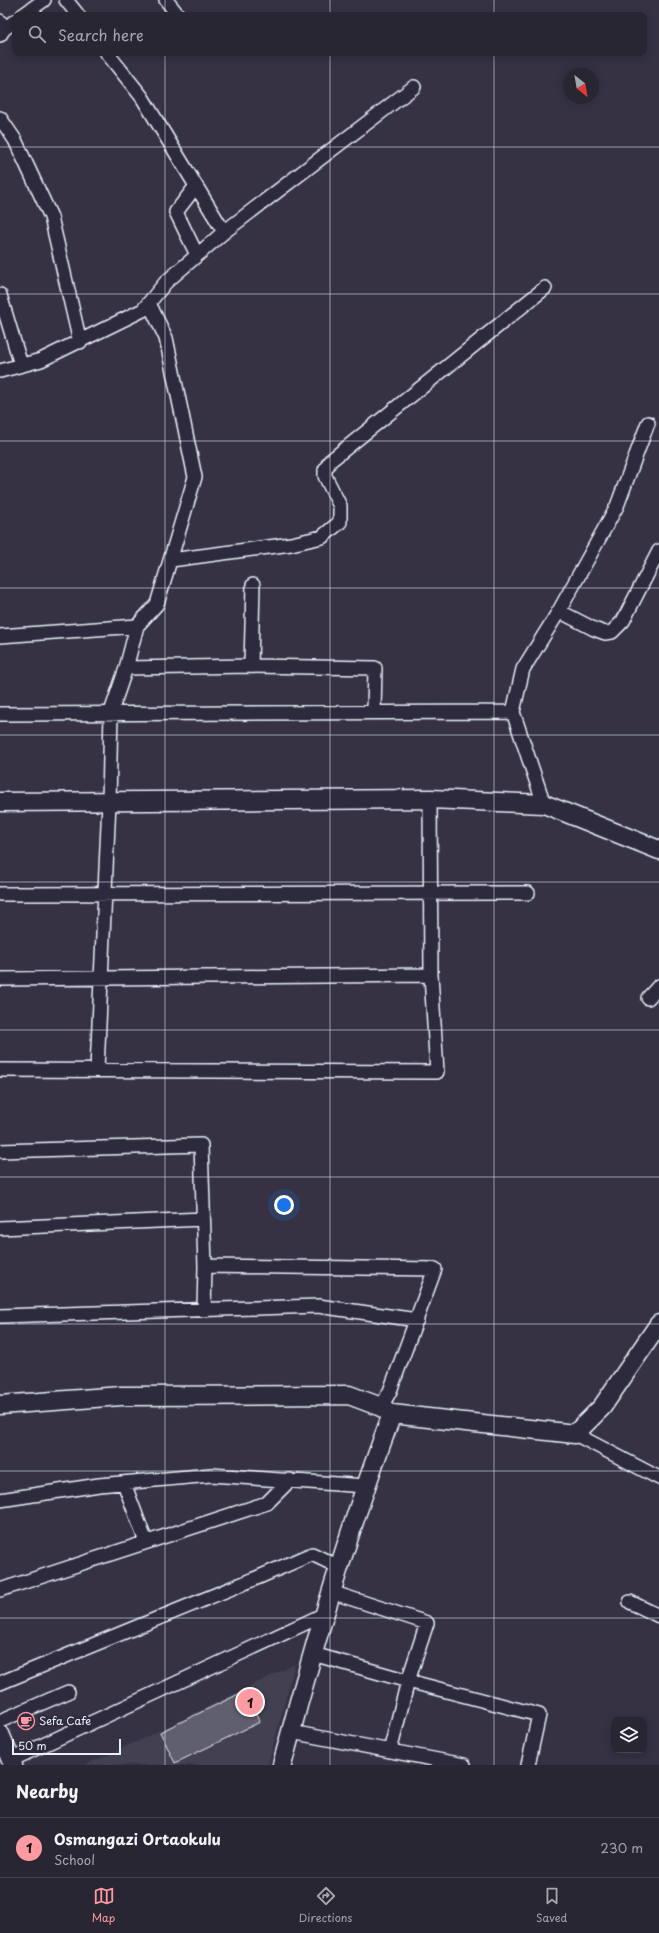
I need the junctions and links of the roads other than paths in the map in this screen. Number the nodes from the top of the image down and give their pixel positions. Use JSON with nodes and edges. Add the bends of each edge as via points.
{"nodes":[{"id":1,"x":44,"y":0,"type":"edge"},
{"id":2,"x":66,"y":0,"type":"edge"},
{"id":3,"x":166,"y":0,"type":"edge"},
{"id":4,"x":27,"y":12,"type":"edge"},
{"id":5,"x":76,"y":12,"type":"edge"},
{"id":6,"x":176,"y":12,"type":"edge"},
{"id":7,"x":12,"y":22,"type":"edge"},
{"id":8,"x":1,"y":28,"type":"edge"},
{"id":9,"x":109,"y":56,"type":"edge"},
{"id":10,"x":414,"y":87,"type":"dead end"},
{"id":11,"x":0,"y":118,"type":"edge"},
{"id":12,"x":196,"y":186,"type":"junction"},
{"id":13,"x":224,"y":232,"type":"junction"},
{"id":14,"x":197,"y":255,"type":"junction"},
{"id":15,"x":545,"y":288,"type":"dead end"},
{"id":16,"x":0,"y":295,"type":"edge"},
{"id":17,"x":149,"y":303,"type":"junction"},
{"id":18,"x":80,"y":342,"type":"junction"},
{"id":19,"x":21,"y":365,"type":"junction"},
{"id":20,"x":0,"y":370,"type":"edge"},
{"id":21,"x":648,"y":423,"type":"dead end"},
{"id":22,"x":659,"y":551,"type":"edge"},
{"id":23,"x":171,"y":560,"type":"junction"},
{"id":24,"x":253,"y":585,"type":"dead end"},
{"id":25,"x":559,"y":610,"type":"junction"},
{"id":26,"x":136,"y":626,"type":"junction"},
{"id":27,"x":0,"y":636,"type":"edge"},
{"id":28,"x":252,"y":666,"type":"junction"},
{"id":29,"x":126,"y":668,"type":"junction"},
{"id":30,"x":374,"y":711,"type":"junction"},
{"id":31,"x":111,"y":712,"type":"junction"},
{"id":32,"x":513,"y":712,"type":"junction"},
{"id":33,"x":0,"y":714,"type":"edge"},
{"id":34,"x":430,"y":799,"type":"junction"},
{"id":35,"x":0,"y":802,"type":"edge"},
{"id":36,"x":109,"y":802,"type":"junction"},
{"id":37,"x":544,"y":804,"type":"junction"},
{"id":38,"x":659,"y":850,"type":"edge"},
{"id":39,"x":431,"y":892,"type":"junction"},
{"id":40,"x":528,"y":893,"type":"dead end"},
{"id":41,"x":0,"y":894,"type":"edge"},
{"id":42,"x":105,"y":895,"type":"junction"},
{"id":43,"x":431,"y":975,"type":"junction"},
{"id":44,"x":101,"y":978,"type":"junction"},
{"id":45,"x":0,"y":980,"type":"edge"},
{"id":46,"x":659,"y":986,"type":"edge"},
{"id":47,"x":648,"y":998,"type":"dead end"},
{"id":48,"x":97,"y":1069,"type":"junction"},
{"id":49,"x":0,"y":1070,"type":"edge"},
{"id":50,"x":0,"y":1151,"type":"edge"},
{"id":51,"x":203,"y":1219,"type":"junction"},
{"id":52,"x":0,"y":1228,"type":"edge"},
{"id":53,"x":205,"y":1266,"type":"junction"},
{"id":54,"x":204,"y":1310,"type":"junction"},
{"id":55,"x":0,"y":1316,"type":"edge"},
{"id":56,"x":417,"y":1320,"type":"junction"},
{"id":57,"x":659,"y":1324,"type":"edge"},
{"id":58,"x":0,"y":1405,"type":"edge"},
{"id":59,"x":386,"y":1410,"type":"junction"},
{"id":60,"x":575,"y":1434,"type":"junction"},
{"id":61,"x":659,"y":1478,"type":"edge"},
{"id":62,"x":290,"y":1480,"type":"junction"},
{"id":63,"x":124,"y":1483,"type":"junction"},
{"id":64,"x":365,"y":1486,"type":"junction"},
{"id":65,"x":0,"y":1500,"type":"edge"},
{"id":66,"x":146,"y":1542,"type":"junction"},
{"id":67,"x":339,"y":1567,"type":"junction"},
{"id":68,"x":0,"y":1590,"type":"edge"},
{"id":69,"x":331,"y":1592,"type":"junction"},
{"id":70,"x":630,"y":1602,"type":"dead end"},
{"id":71,"x":325,"y":1614,"type":"junction"},
{"id":72,"x":659,"y":1616,"type":"edge"},
{"id":73,"x":313,"y":1654,"type":"junction"},
{"id":74,"x":408,"y":1681,"type":"junction"},
{"id":75,"x":0,"y":1683,"type":"edge"},
{"id":76,"x":68,"y":1692,"type":"dead end"},
{"id":77,"x":0,"y":1721,"type":"edge"},
{"id":78,"x":291,"y":1732,"type":"junction"},
{"id":79,"x":0,"y":1734,"type":"edge"},
{"id":80,"x":390,"y":1750,"type":"junction"},
{"id":81,"x":12,"y":1763,"type":"edge"},
{"id":82,"x":282,"y":1765,"type":"edge"},
{"id":83,"x":464,"y":1765,"type":"edge"},
{"id":84,"x":528,"y":1765,"type":"edge"}],
"edges":[{"from":1,"to":4,"type":"street"},
{"from":2,"to":5,"type":"street"},
{"from":3,"to":6,"type":"street"},
{"from":7,"to":8,"type":"street"},
{"from":9,"to":12,"type":"street","via":[[142,97]]},
{"from":10,"to":13,"type":"street"},
{"from":11,"to":18,"type":"street","via":[[16,140],[51,217]]},
{"from":12,"to":13,"type":"street"},
{"from":12,"to":14,"type":"street","via":[[176,212]]},
{"from":13,"to":14,"type":"street"},
{"from":14,"to":17,"type":"street","via":[[166,282]]},
{"from":15,"to":23,"type":"street","via":[[330,462],[325,470],[326,476],[340,506],[340,522],[322,537],[291,544]]},
{"from":16,"to":19,"type":"street"},
{"from":17,"to":18,"type":"street","via":[[143,310]]},
{"from":17,"to":23,"type":"street","via":[[166,338],[196,477]]},
{"from":18,"to":19,"type":"street","via":[[42,360]]},
{"from":19,"to":20,"type":"street"},
{"from":21,"to":25,"type":"street","via":[[617,506]]},
{"from":22,"to":25,"type":"street","via":[[623,620],[612,632],[605,633],[594,629]]},
{"from":23,"to":26,"type":"street","via":[[157,604]]},
{"from":24,"to":28,"type":"street"},
{"from":25,"to":32,"type":"street","via":[[523,669]]},
{"from":26,"to":27,"type":"street"},
{"from":26,"to":29,"type":"street"},
{"from":28,"to":29,"type":"street"},
{"from":28,"to":30,"type":"street","via":[[375,668]]},
{"from":29,"to":31,"type":"street"},
{"from":30,"to":31,"type":"street"},
{"from":30,"to":32,"type":"street"},
{"from":31,"to":33,"type":"street"},
{"from":31,"to":36,"type":"street"},
{"from":32,"to":37,"type":"street"},
{"from":34,"to":36,"type":"street"},
{"from":34,"to":37,"type":"street"},
{"from":34,"to":39,"type":"street"},
{"from":35,"to":36,"type":"street"},
{"from":36,"to":42,"type":"street"},
{"from":37,"to":38,"type":"street"},
{"from":39,"to":40,"type":"street"},
{"from":39,"to":42,"type":"street"},
{"from":39,"to":43,"type":"street"},
{"from":41,"to":42,"type":"street"},
{"from":42,"to":44,"type":"street"},
{"from":43,"to":44,"type":"street"},
{"from":43,"to":48,"type":"street","via":[[437,1072]]},
{"from":44,"to":45,"type":"street"},
{"from":44,"to":48,"type":"street"},
{"from":46,"to":47,"type":"street"},
{"from":48,"to":49,"type":"street"},
{"from":50,"to":51,"type":"street","via":[[201,1146]]},
{"from":51,"to":52,"type":"street"},
{"from":51,"to":53,"type":"street"},
{"from":53,"to":54,"type":"street"},
{"from":53,"to":56,"type":"street","via":[[435,1269]]},
{"from":54,"to":55,"type":"street"},
{"from":54,"to":56,"type":"street","via":[[318,1306]]},
{"from":56,"to":59,"type":"street","via":[[390,1391]]},
{"from":57,"to":60,"type":"street","via":[[602,1407]]},
{"from":58,"to":59,"type":"street","via":[[121,1396],[349,1395]]},
{"from":59,"to":60,"type":"street"},
{"from":59,"to":64,"type":"street"},
{"from":60,"to":61,"type":"street"},
{"from":62,"to":63,"type":"street","via":[[211,1475]]},
{"from":62,"to":64,"type":"street"},
{"from":62,"to":66,"type":"street","via":[[267,1503]]},
{"from":63,"to":65,"type":"street"},
{"from":63,"to":66,"type":"street"},
{"from":64,"to":67,"type":"street"},
{"from":66,"to":68,"type":"street"},
{"from":67,"to":69,"type":"street"},
{"from":67,"to":75,"type":"street","via":[[312,1554]]},
{"from":69,"to":71,"type":"street"},
{"from":69,"to":74,"type":"street","via":[[426,1623]]},
{"from":70,"to":72,"type":"street"},
{"from":71,"to":73,"type":"street"},
{"from":71,"to":81,"type":"street"},
{"from":73,"to":74,"type":"street"},
{"from":73,"to":78,"type":"street"},
{"from":74,"to":80,"type":"street"},
{"from":74,"to":84,"type":"street","via":[[539,1715]]},
{"from":76,"to":77,"type":"street"},
{"from":78,"to":80,"type":"street"},
{"from":78,"to":82,"type":"street"},
{"from":79,"to":81,"type":"street"},
{"from":80,"to":83,"type":"street"}]}
